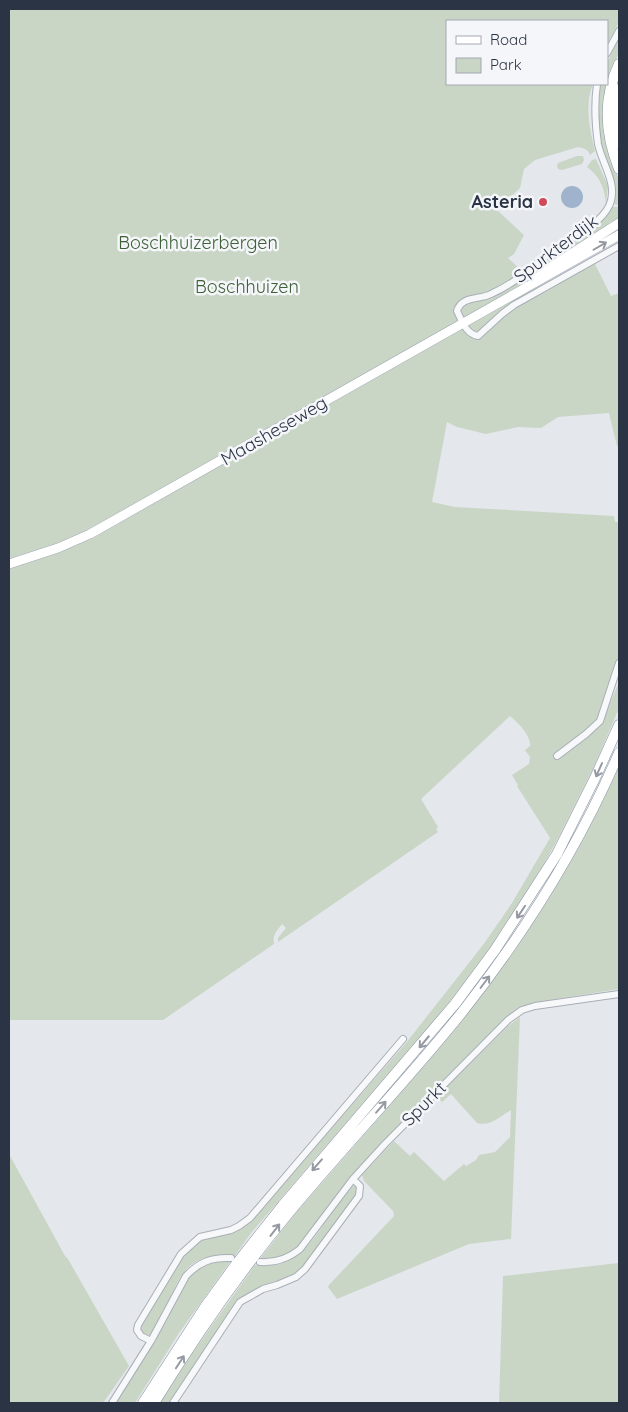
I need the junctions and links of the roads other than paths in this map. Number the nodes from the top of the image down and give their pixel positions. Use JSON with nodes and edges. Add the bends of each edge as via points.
{"nodes":[{"id":1,"x":619,"y":31,"type":"edge"},
{"id":2,"x":608,"y":51,"type":"edge"},
{"id":3,"x":619,"y":64,"type":"edge"},
{"id":4,"x":597,"y":85,"type":"edge"},
{"id":5,"x":619,"y":89,"type":"edge"},
{"id":6,"x":619,"y":144,"type":"edge"},
{"id":7,"x":619,"y":169,"type":"edge"},
{"id":8,"x":619,"y":223,"type":"edge"},
{"id":9,"x":619,"y":235,"type":"edge"},
{"id":10,"x":619,"y":246,"type":"edge"},
{"id":11,"x":532,"y":284,"type":"junction"},
{"id":12,"x":463,"y":324,"type":"junction"},
{"id":13,"x":9,"y":564,"type":"edge"},
{"id":14,"x":619,"y":663,"type":"edge"},
{"id":15,"x":619,"y":725,"type":"edge"},
{"id":16,"x":619,"y":753,"type":"edge"},
{"id":17,"x":557,"y":756,"type":"dead end"},
{"id":18,"x":619,"y":994,"type":"edge"},
{"id":19,"x":403,"y":1039,"type":"dead end"},
{"id":20,"x":353,"y":1179,"type":"junction"},
{"id":21,"x":231,"y":1258,"type":"dead end"},
{"id":22,"x":260,"y":1262,"type":"dead end"},
{"id":23,"x":151,"y":1342,"type":"junction"},
{"id":24,"x":112,"y":1403,"type":"edge"},
{"id":25,"x":143,"y":1403,"type":"edge"},
{"id":26,"x":154,"y":1403,"type":"edge"},
{"id":27,"x":173,"y":1403,"type":"edge"}],
"edges":[{"from":1,"to":2,"type":"street"},
{"from":3,"to":7,"type":"highway","via":[[607,113],[611,146]]},
{"from":4,"to":12,"type":"street","name":"Spurkterdijk","via":[[595,121],[612,191],[610,205],[601,218],[503,289],[460,303],[457,311]]},
{"from":5,"to":6,"type":"highway","via":[[616,123]]},
{"from":8,"to":11,"type":"main road","name":"Maasheseweg","via":[[546,270]]},
{"from":11,"to":9,"type":"main road","name":"Maasheseweg","one_way":true},
{"from":10,"to":12,"type":"street","via":[[514,305],[478,336],[471,334]]},
{"from":11,"to":12,"type":"main road","name":"Maasheseweg"},
{"from":12,"to":13,"type":"main road","name":"Maasheseweg","via":[[90,534]]},
{"from":14,"to":17,"type":"street","via":[[600,721]]},
{"from":15,"to":25,"type":"highway","one_way":true,"via":[[557,854],[495,950],[455,1004],[237,1263]]},
{"from":26,"to":16,"type":"highway","one_way":true,"via":[[211,1315],[286,1216],[430,1051],[503,958],[565,862]]},
{"from":18,"to":20,"type":"street","name":"Spurkt","via":[[522,1010],[508,1020]]},
{"from":19,"to":23,"type":"street","via":[[250,1218],[231,1230],[200,1237],[181,1254],[138,1326],[141,1336]]},
{"from":20,"to":22,"type":"street","name":"Spurkt","via":[[300,1249],[291,1257],[276,1262]]},
{"from":20,"to":27,"type":"street","via":[[360,1186],[359,1196],[305,1269],[296,1277],[240,1302]]},
{"from":21,"to":23,"type":"street","via":[[207,1260],[192,1269]]},
{"from":23,"to":24,"type":"street"}]}
